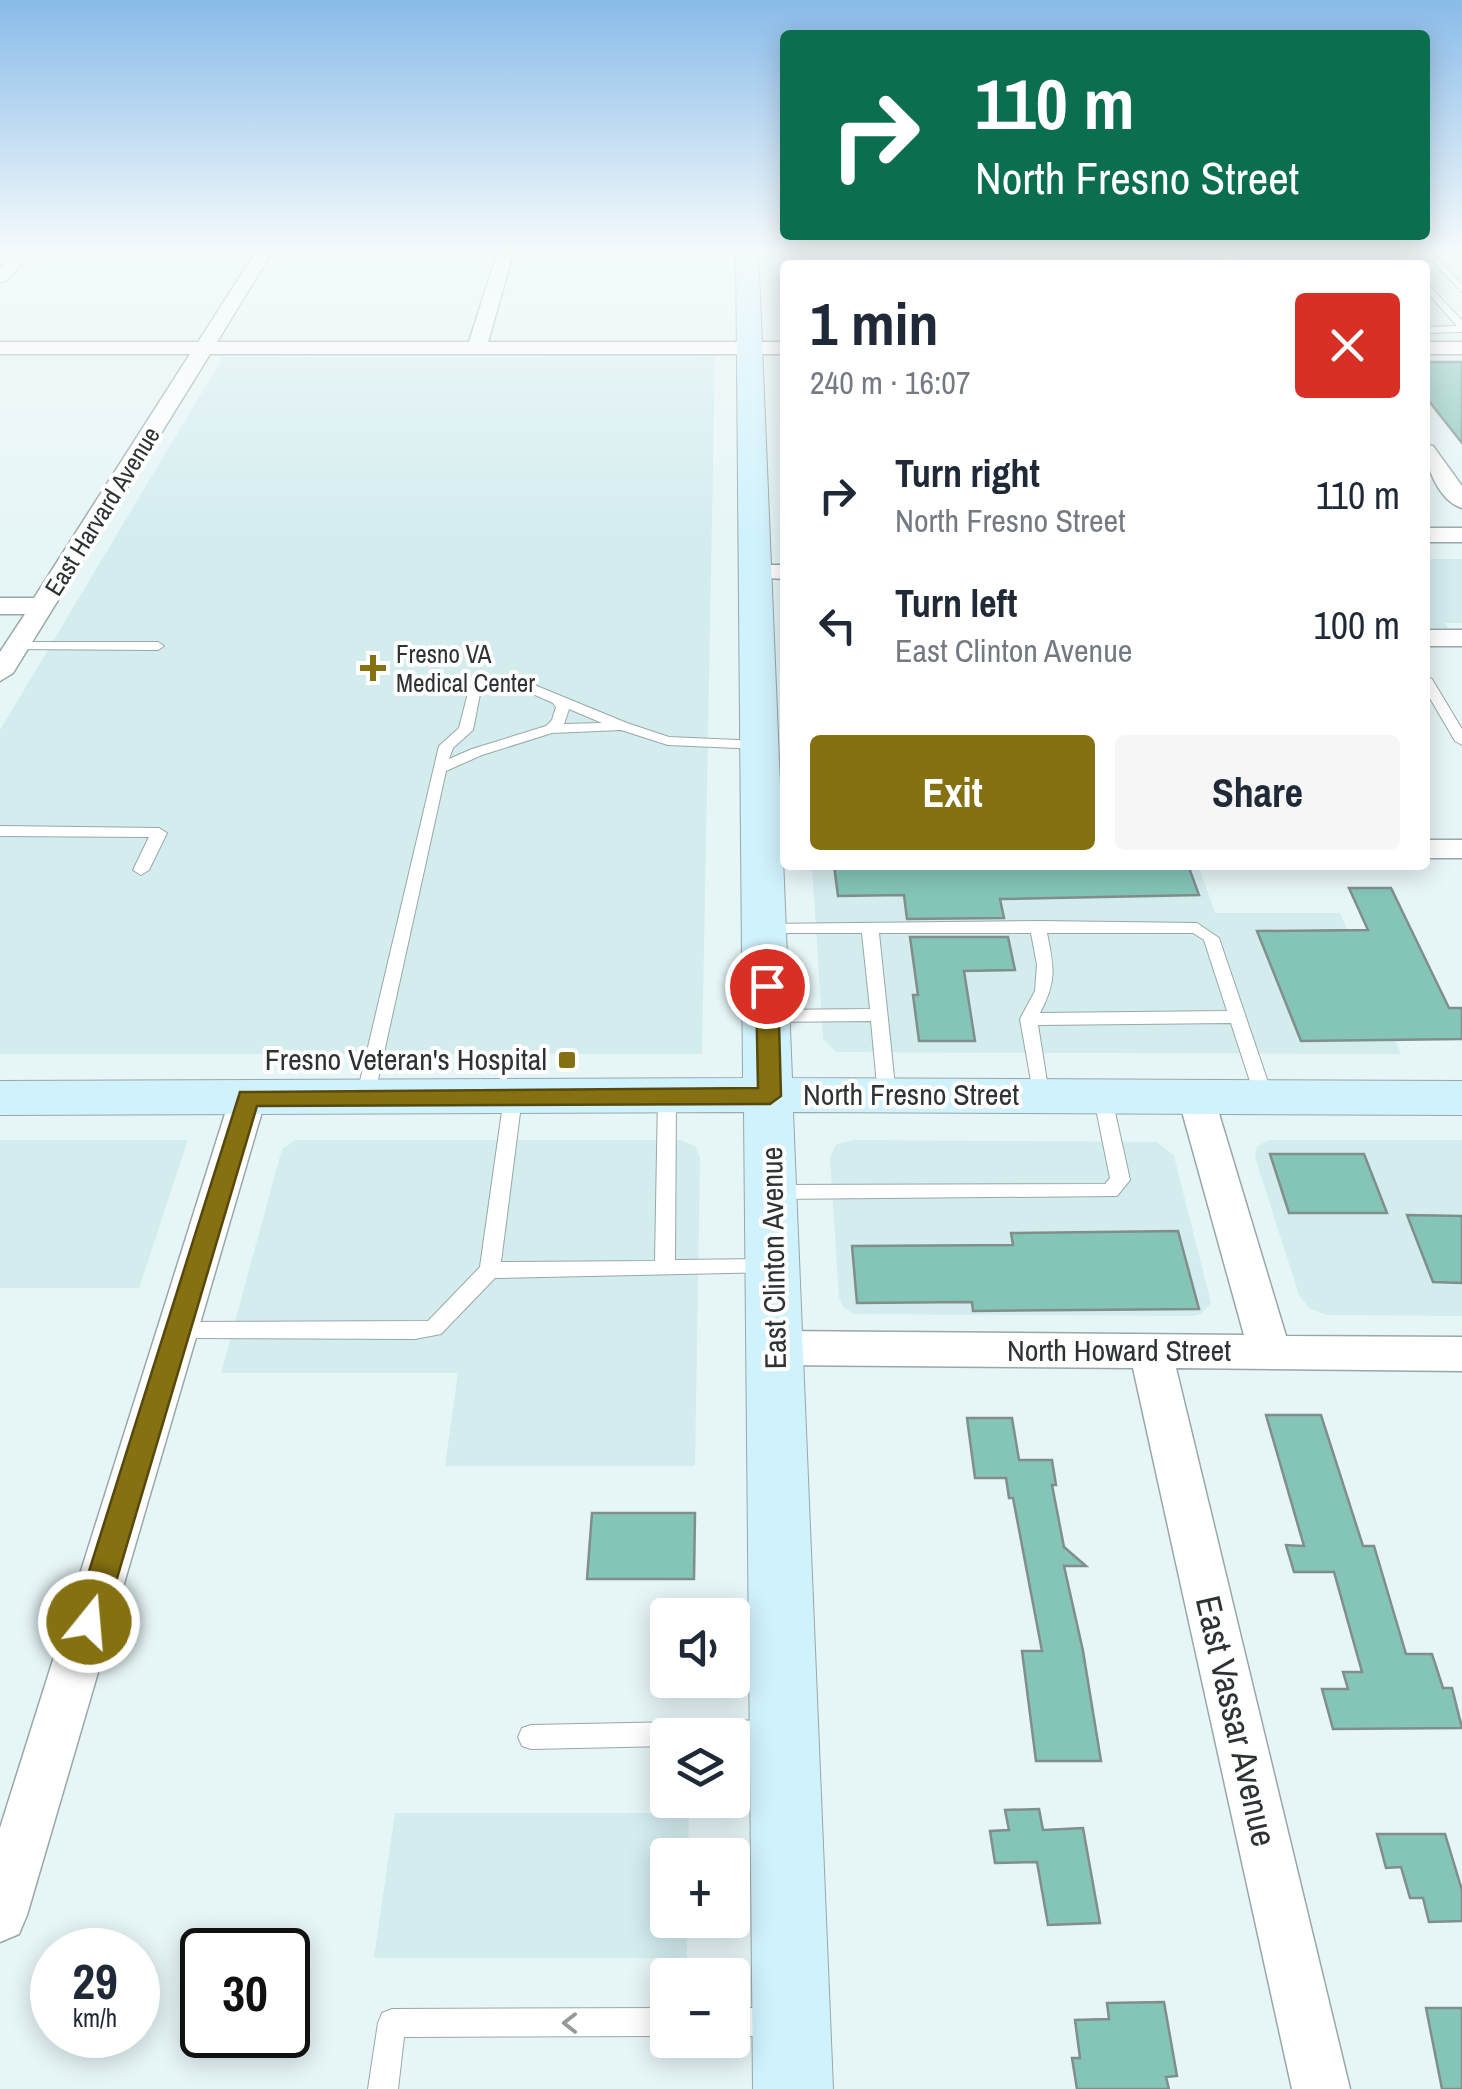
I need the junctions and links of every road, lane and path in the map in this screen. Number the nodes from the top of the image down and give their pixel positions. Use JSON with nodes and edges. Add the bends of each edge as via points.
{"nodes":[{"id":1,"x":206,"y":344,"type":"edge"},
{"id":2,"x":477,"y":344,"type":"edge"},
{"id":3,"x":0,"y":348,"type":"edge"},
{"id":4,"x":204,"y":348,"type":"junction"},
{"id":5,"x":476,"y":348,"type":"junction"},
{"id":6,"x":767,"y":348,"type":"edge"},
{"id":7,"x":1430,"y":348,"type":"edge"},
{"id":8,"x":1462,"y":348,"type":"edge"},
{"id":9,"x":1430,"y":458,"type":"edge"},
{"id":10,"x":1462,"y":501,"type":"edge"},
{"id":11,"x":1430,"y":535,"type":"edge"},
{"id":12,"x":1462,"y":535,"type":"edge"},
{"id":13,"x":770,"y":580,"type":"edge"},
{"id":14,"x":0,"y":606,"type":"edge"},
{"id":15,"x":42,"y":606,"type":"junction"},
{"id":16,"x":1430,"y":638,"type":"edge"},
{"id":17,"x":1462,"y":638,"type":"edge"},
{"id":18,"x":17,"y":646,"type":"junction"},
{"id":19,"x":158,"y":646,"type":"dead end"},
{"id":20,"x":0,"y":673,"type":"edge"},
{"id":21,"x":1430,"y":687,"type":"edge"},
{"id":22,"x":558,"y":700,"type":"junction"},
{"id":23,"x":622,"y":726,"type":"junction"},
{"id":24,"x":551,"y":729,"type":"junction"},
{"id":25,"x":466,"y":730,"type":"junction"},
{"id":26,"x":1462,"y":740,"type":"edge"},
{"id":27,"x":505,"y":742,"type":"junction"},
{"id":28,"x":760,"y":745,"type":"junction"},
{"id":29,"x":439,"y":769,"type":"junction"},
{"id":30,"x":0,"y":831,"type":"edge"},
{"id":31,"x":1430,"y":849,"type":"edge"},
{"id":32,"x":1462,"y":849,"type":"edge"},
{"id":33,"x":141,"y":870,"type":"dead end"},
{"id":34,"x":1038,"y":926,"type":"junction"},
{"id":35,"x":765,"y":928,"type":"junction"},
{"id":36,"x":870,"y":928,"type":"junction"},
{"id":37,"x":879,"y":1015,"type":"junction"},
{"id":38,"x":768,"y":1016,"type":"junction"},
{"id":39,"x":1239,"y":1017,"type":"junction"},
{"id":40,"x":1029,"y":1018,"type":"junction"},
{"id":41,"x":1040,"y":1094,"type":"junction"},
{"id":42,"x":1102,"y":1094,"type":"junction"},
{"id":43,"x":667,"y":1096,"type":"junction"},
{"id":44,"x":770,"y":1096,"type":"junction"},
{"id":45,"x":887,"y":1096,"type":"junction"},
{"id":46,"x":513,"y":1097,"type":"junction"},
{"id":47,"x":0,"y":1098,"type":"edge"},
{"id":48,"x":248,"y":1098,"type":"junction"},
{"id":49,"x":365,"y":1098,"type":"junction"},
{"id":50,"x":1196,"y":1098,"type":"junction"},
{"id":51,"x":1264,"y":1098,"type":"junction"},
{"id":52,"x":1462,"y":1098,"type":"edge"},
{"id":53,"x":772,"y":1192,"type":"junction"},
{"id":54,"x":774,"y":1267,"type":"junction"},
{"id":55,"x":664,"y":1268,"type":"junction"},
{"id":56,"x":490,"y":1270,"type":"junction"},
{"id":57,"x":178,"y":1330,"type":"junction"},
{"id":58,"x":776,"y":1348,"type":"junction"},
{"id":59,"x":1152,"y":1352,"type":"junction"},
{"id":60,"x":1270,"y":1352,"type":"junction"},
{"id":61,"x":1462,"y":1354,"type":"edge"},
{"id":62,"x":785,"y":1731,"type":"junction"},
{"id":63,"x":531,"y":1737,"type":"dead end"},
{"id":64,"x":0,"y":1915,"type":"edge"},
{"id":65,"x":650,"y":2022,"type":"edge"},
{"id":66,"x":762,"y":2022,"type":"edge"},
{"id":67,"x":384,"y":2089,"type":"edge"},
{"id":68,"x":793,"y":2089,"type":"edge"},
{"id":69,"x":1322,"y":2089,"type":"edge"}],
"edges":[{"from":1,"to":4,"type":"street","name":"East Harvard Avenue"},
{"from":2,"to":5,"type":"street"},
{"from":3,"to":4,"type":"street"},
{"from":4,"to":5,"type":"street"},
{"from":4,"to":15,"type":"street","name":"East Harvard Avenue"},
{"from":5,"to":6,"type":"street"},
{"from":6,"to":13,"type":"main road","name":"East Clinton Avenue"},
{"from":7,"to":8,"type":"street"},
{"from":9,"to":10,"type":"street"},
{"from":11,"to":12,"type":"street"},
{"from":13,"to":28,"type":"main road","name":"East Clinton Avenue"},
{"from":14,"to":15,"type":"street"},
{"from":15,"to":18,"type":"street","name":"East Harvard Avenue"},
{"from":16,"to":17,"type":"street"},
{"from":18,"to":19,"type":"lane"},
{"from":18,"to":20,"type":"street","name":"East Harvard Avenue"},
{"from":21,"to":26,"type":"lane"},
{"from":22,"to":23,"type":"lane"},
{"from":22,"to":24,"type":"lane","via":[[563,714]]},
{"from":22,"to":25,"type":"lane","via":[[522,682],[498,680],[474,692]]},
{"from":23,"to":24,"type":"lane"},
{"from":23,"to":28,"type":"lane","via":[[686,744]]},
{"from":24,"to":27,"type":"lane"},
{"from":25,"to":27,"type":"lane","via":[[480,740]]},
{"from":25,"to":29,"type":"lane","via":[[446,746]]},
{"from":27,"to":29,"type":"lane"},
{"from":28,"to":35,"type":"main road","name":"East Clinton Avenue"},
{"from":29,"to":49,"type":"lane"},
{"from":30,"to":33,"type":"lane","via":[[158,832]]},
{"from":31,"to":32,"type":"street"},
{"from":34,"to":36,"type":"lane"},
{"from":34,"to":39,"type":"lane","via":[[1197,928],[1212,938]]},
{"from":34,"to":40,"type":"lane","via":[[1046,965],[1043,991]]},
{"from":35,"to":36,"type":"lane"},
{"from":35,"to":38,"type":"main road","name":"East Clinton Avenue"},
{"from":36,"to":37,"type":"lane"},
{"from":37,"to":38,"type":"lane"},
{"from":37,"to":45,"type":"lane"},
{"from":38,"to":44,"type":"main road","name":"East Clinton Avenue"},
{"from":39,"to":40,"type":"lane"},
{"from":39,"to":51,"type":"lane"},
{"from":40,"to":41,"type":"lane"},
{"from":41,"to":42,"type":"main road","name":"North Fresno Street"},
{"from":41,"to":45,"type":"main road","name":"North Fresno Street"},
{"from":42,"to":50,"type":"main road","name":"North Fresno Street"},
{"from":42,"to":53,"type":"lane","via":[[1120,1180],[1110,1191]]},
{"from":43,"to":44,"type":"main road","name":"North Fresno Street"},
{"from":43,"to":46,"type":"main road","name":"North Fresno Street"},
{"from":43,"to":55,"type":"lane"},
{"from":44,"to":45,"type":"main road","name":"North Fresno Street"},
{"from":44,"to":53,"type":"main road","name":"East Clinton Avenue"},
{"from":46,"to":49,"type":"main road","name":"North Fresno Street"},
{"from":46,"to":56,"type":"lane"},
{"from":47,"to":48,"type":"main road","name":"North Fresno Street"},
{"from":48,"to":49,"type":"main road","name":"North Fresno Street"},
{"from":48,"to":57,"type":"street"},
{"from":50,"to":51,"type":"main road","name":"North Fresno Street"},
{"from":50,"to":60,"type":"street"},
{"from":51,"to":52,"type":"main road","name":"North Fresno Street"},
{"from":53,"to":54,"type":"main road","name":"East Clinton Avenue"},
{"from":54,"to":55,"type":"lane"},
{"from":54,"to":58,"type":"main road","name":"East Clinton Avenue"},
{"from":55,"to":56,"type":"lane"},
{"from":56,"to":57,"type":"lane","via":[[434,1328]]},
{"from":57,"to":64,"type":"street"},
{"from":58,"to":59,"type":"street","name":"North Howard Street"},
{"from":58,"to":62,"type":"main road","name":"East Clinton Avenue"},
{"from":59,"to":60,"type":"street","name":"North Howard Street"},
{"from":59,"to":69,"type":"street","name":"East Vassar Avenue"},
{"from":60,"to":61,"type":"street","name":"North Howard Street"},
{"from":62,"to":63,"type":"lane"},
{"from":62,"to":66,"type":"main road","name":"East Clinton Avenue"},
{"from":65,"to":67,"type":"lane","one_way":true,"via":[[392,2023]]},
{"from":66,"to":68,"type":"main road","name":"East Clinton Avenue"}]}
